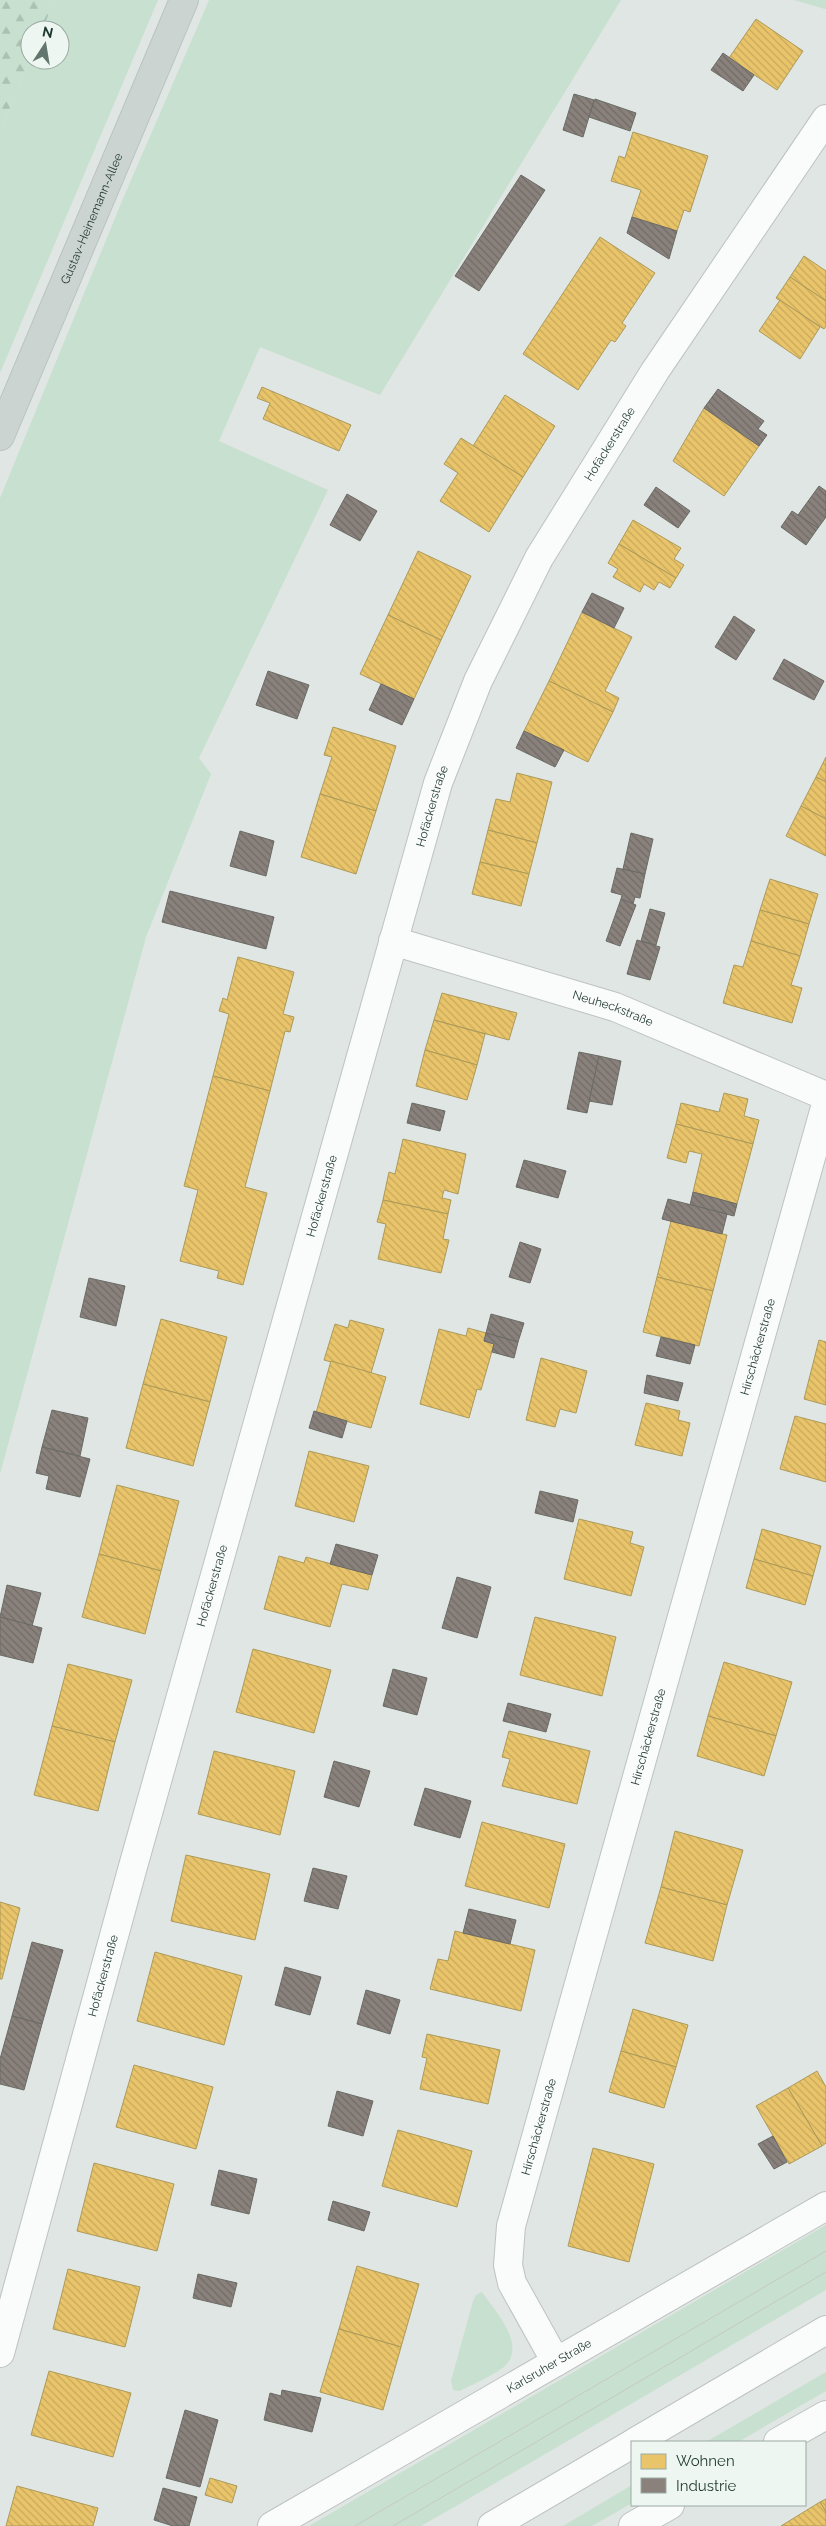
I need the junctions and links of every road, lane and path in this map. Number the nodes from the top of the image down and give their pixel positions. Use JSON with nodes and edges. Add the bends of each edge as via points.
{"nodes":[{"id":1,"x":184,"y":0,"type":"edge"},
{"id":2,"x":826,"y":119,"type":"edge"},
{"id":3,"x":0,"y":436,"type":"edge"},
{"id":4,"x":393,"y":941,"type":"junction"},
{"id":5,"x":826,"y":1096,"type":"edge"},
{"id":6,"x":826,"y":1104,"type":"edge"},
{"id":7,"x":826,"y":2206,"type":"edge"},
{"id":8,"x":826,"y":2330,"type":"edge"},
{"id":9,"x":0,"y":2353,"type":"edge"},
{"id":10,"x":556,"y":2362,"type":"junction"},
{"id":11,"x":826,"y":2415,"type":"edge"},
{"id":12,"x":636,"y":2441,"type":"edge"},
{"id":13,"x":780,"y":2441,"type":"edge"},
{"id":14,"x":631,"y":2444,"type":"edge"},
{"id":15,"x":668,"y":2506,"type":"edge"},
{"id":16,"x":272,"y":2526,"type":"edge"},
{"id":17,"x":492,"y":2526,"type":"edge"},
{"id":18,"x":633,"y":2526,"type":"edge"}],
"edges":[{"from":1,"to":3,"type":"main road","name":"Gustav-Heinemann-Allee"},
{"from":2,"to":4,"type":"street","name":"Hofäckerstraße","via":[[655,371],[539,558],[478,681],[438,783]]},
{"from":4,"to":5,"type":"street","name":"Neuheckstraße","via":[[615,1007]]},
{"from":4,"to":9,"type":"street","name":"Hofäckerstraße","via":[[134,1860]]},
{"from":6,"to":10,"type":"street","name":"Hirschäckerstraße","via":[[511,2226],[508,2265],[512,2283]]},
{"from":7,"to":10,"type":"street","name":"Karlsruher Straße"},
{"from":8,"to":12,"type":"street"},
{"from":10,"to":16,"type":"street","name":"Karlsruher Straße"},
{"from":11,"to":13,"type":"street"},
{"from":14,"to":17,"type":"street"},
{"from":15,"to":18,"type":"street"}]}
